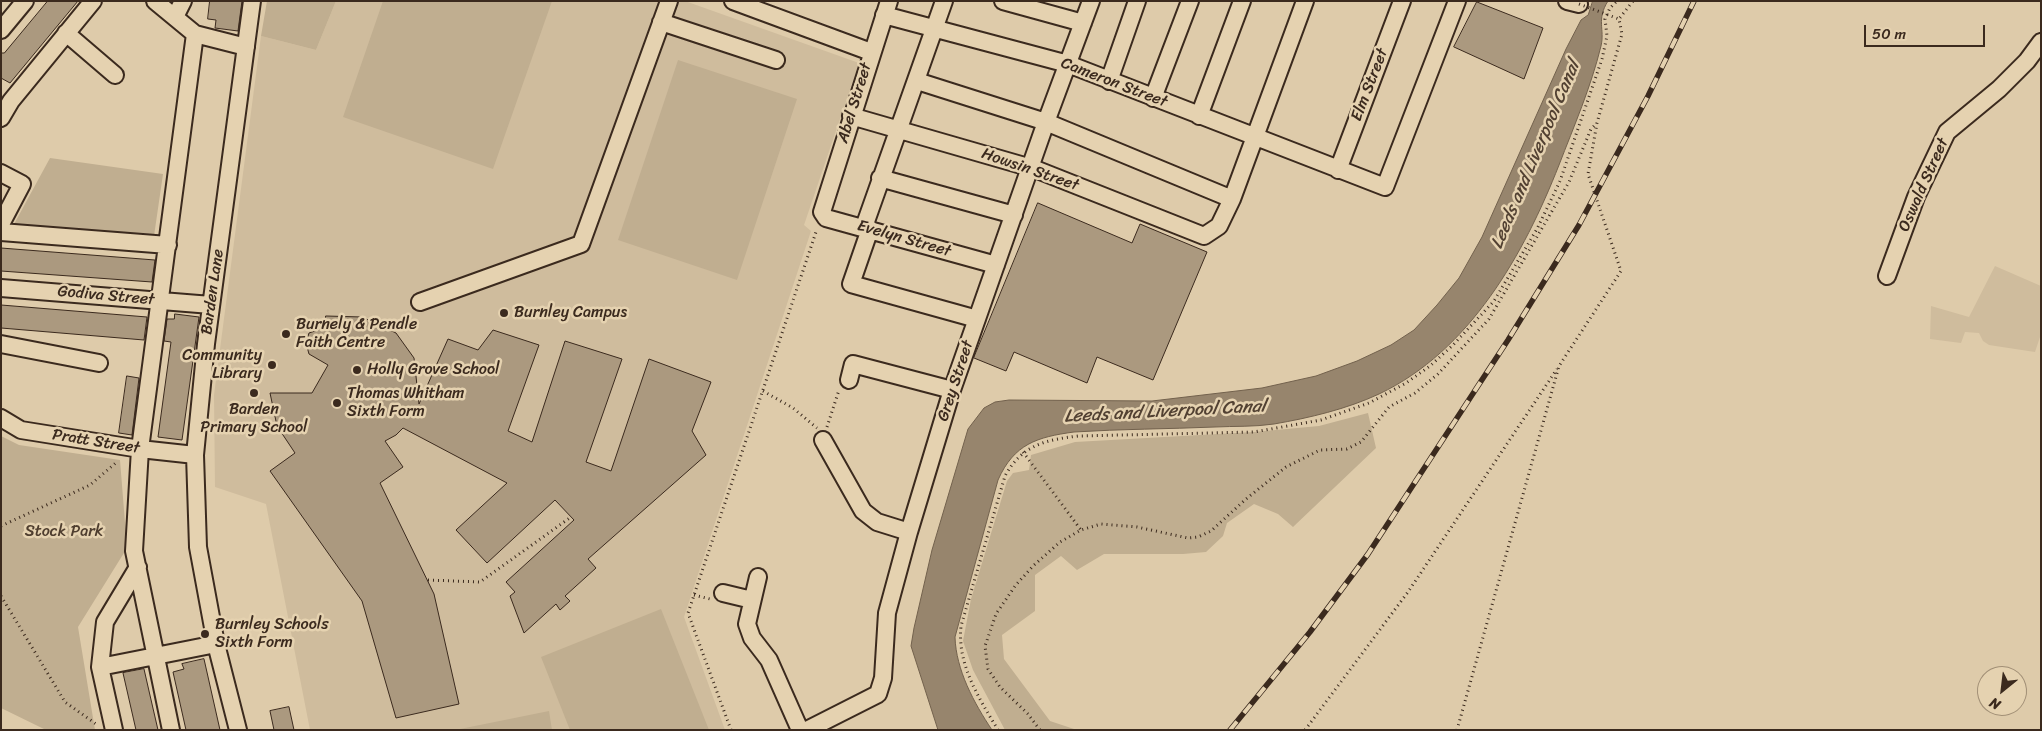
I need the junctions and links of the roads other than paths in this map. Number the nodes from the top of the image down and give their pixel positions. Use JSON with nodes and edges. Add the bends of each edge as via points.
{"nodes":[{"id":1,"x":25,"y":1,"type":"edge"},
{"id":2,"x":92,"y":1,"type":"edge"},
{"id":3,"x":155,"y":1,"type":"edge"},
{"id":4,"x":183,"y":1,"type":"edge"},
{"id":5,"x":252,"y":1,"type":"edge"},
{"id":6,"x":669,"y":1,"type":"edge"},
{"id":7,"x":944,"y":1,"type":"edge"},
{"id":8,"x":1003,"y":1,"type":"edge"},
{"id":9,"x":1091,"y":1,"type":"edge"},
{"id":10,"x":1138,"y":1,"type":"edge"},
{"id":11,"x":1190,"y":1,"type":"edge"},
{"id":12,"x":1242,"y":1,"type":"edge"},
{"id":13,"x":1305,"y":1,"type":"edge"},
{"id":14,"x":1402,"y":1,"type":"edge"},
{"id":15,"x":1457,"y":1,"type":"edge"},
{"id":16,"x":738,"y":2,"type":"edge"},
{"id":17,"x":887,"y":8,"type":"edge"},
{"id":18,"x":175,"y":18,"type":"junction"},
{"id":19,"x":661,"y":22,"type":"junction"},
{"id":20,"x":1083,"y":23,"type":"junction"},
{"id":21,"x":934,"y":28,"type":"junction"},
{"id":22,"x":1,"y":30,"type":"edge"},
{"id":23,"x":66,"y":33,"type":"junction"},
{"id":24,"x":195,"y":34,"type":"junction"},
{"id":25,"x":2041,"y":42,"type":"edge"},
{"id":26,"x":246,"y":47,"type":"junction"},
{"id":27,"x":871,"y":52,"type":"junction"},
{"id":28,"x":776,"y":60,"type":"dead end"},
{"id":29,"x":1068,"y":64,"type":"junction"},
{"id":30,"x":115,"y":75,"type":"dead end"},
{"id":31,"x":917,"y":81,"type":"junction"},
{"id":32,"x":1109,"y":81,"type":"junction"},
{"id":33,"x":1153,"y":98,"type":"junction"},
{"id":34,"x":6,"y":99,"type":"edge"},
{"id":35,"x":851,"y":116,"type":"junction"},
{"id":36,"x":1199,"y":116,"type":"junction"},
{"id":37,"x":1,"y":118,"type":"edge"},
{"id":38,"x":1046,"y":122,"type":"junction"},
{"id":39,"x":898,"y":129,"type":"junction"},
{"id":40,"x":1254,"y":138,"type":"junction"},
{"id":41,"x":1032,"y":168,"type":"junction"},
{"id":42,"x":1338,"y":170,"type":"junction"},
{"id":43,"x":1,"y":173,"type":"edge"},
{"id":44,"x":880,"y":178,"type":"junction"},
{"id":45,"x":1232,"y":199,"type":"junction"},
{"id":46,"x":824,"y":210,"type":"joint"},
{"id":47,"x":1014,"y":216,"type":"junction"},
{"id":48,"x":1,"y":224,"type":"edge"},
{"id":49,"x":867,"y":228,"type":"junction"},
{"id":50,"x":1,"y":232,"type":"edge"},
{"id":51,"x":168,"y":244,"type":"junction"},
{"id":52,"x":996,"y":265,"type":"junction"},
{"id":53,"x":1887,"y":276,"type":"dead end"},
{"id":54,"x":1,"y":288,"type":"edge"},
{"id":55,"x":161,"y":301,"type":"junction"},
{"id":56,"x":420,"y":302,"type":"dead end"},
{"id":57,"x":211,"y":305,"type":"junction"},
{"id":58,"x":977,"y":319,"type":"junction"},
{"id":59,"x":1,"y":344,"type":"edge"},
{"id":60,"x":99,"y":363,"type":"dead end"},
{"id":61,"x":849,"y":380,"type":"road end"},
{"id":62,"x":952,"y":390,"type":"junction"},
{"id":63,"x":1,"y":418,"type":"edge"},
{"id":64,"x":823,"y":440,"type":"road end"},
{"id":65,"x":136,"y":448,"type":"junction"},
{"id":66,"x":195,"y":454,"type":"junction"},
{"id":67,"x":909,"y":532,"type":"junction"},
{"id":68,"x":138,"y":567,"type":"junction"},
{"id":69,"x":758,"y":577,"type":"dead end"},
{"id":70,"x":723,"y":593,"type":"dead end"},
{"id":71,"x":752,"y":600,"type":"junction"},
{"id":72,"x":216,"y":644,"type":"junction"},
{"id":73,"x":156,"y":655,"type":"junction"},
{"id":74,"x":100,"y":667,"type":"junction"},
{"id":75,"x":114,"y":730,"type":"edge"},
{"id":76,"x":172,"y":730,"type":"edge"},
{"id":77,"x":238,"y":730,"type":"edge"},
{"id":78,"x":800,"y":730,"type":"edge"},
{"id":79,"x":806,"y":730,"type":"edge"}],
"edges":[{"from":1,"to":22,"type":"street"},
{"from":2,"to":23,"type":"street"},
{"from":3,"to":18,"type":"street"},
{"from":4,"to":18,"type":"street"},
{"from":5,"to":26,"type":"street","name":"Barden Lane"},
{"from":6,"to":19,"type":"street"},
{"from":7,"to":21,"type":"street"},
{"from":8,"to":20,"type":"street"},
{"from":9,"to":20,"type":"street","name":"Grey Street"},
{"from":10,"to":32,"type":"street"},
{"from":11,"to":33,"type":"street"},
{"from":12,"to":36,"type":"street"},
{"from":13,"to":40,"type":"street"},
{"from":14,"to":42,"type":"street","name":"Elm Street"},
{"from":15,"to":42,"type":"street","name":"Cameron Street","via":[[1385,187]]},
{"from":16,"to":27,"type":"street"},
{"from":17,"to":21,"type":"street","name":"Cameron Street"},
{"from":17,"to":27,"type":"street","name":"Abel Street"},
{"from":18,"to":24,"type":"street"},
{"from":19,"to":28,"type":"street"},
{"from":19,"to":56,"type":"street","via":[[581,244]]},
{"from":20,"to":29,"type":"street","name":"Grey Street"},
{"from":21,"to":29,"type":"street","name":"Cameron Street"},
{"from":21,"to":31,"type":"street"},
{"from":23,"to":30,"type":"street"},
{"from":23,"to":34,"type":"street"},
{"from":24,"to":26,"type":"street"},
{"from":24,"to":51,"type":"street"},
{"from":25,"to":53,"type":"street","name":"Oswald Street","via":[[1999,89],[1947,132],[1916,196]]},
{"from":26,"to":57,"type":"street","name":"Barden Lane"},
{"from":27,"to":35,"type":"street","name":"Abel Street"},
{"from":29,"to":32,"type":"street","name":"Cameron Street"},
{"from":29,"to":38,"type":"street","name":"Grey Street"},
{"from":31,"to":38,"type":"street"},
{"from":31,"to":39,"type":"street"},
{"from":32,"to":33,"type":"street","name":"Cameron Street"},
{"from":33,"to":36,"type":"street","name":"Cameron Street"},
{"from":34,"to":37,"type":"street"},
{"from":35,"to":39,"type":"street","name":"Howsin Street"},
{"from":35,"to":46,"type":"street","name":"Abel Street"},
{"from":36,"to":40,"type":"street","name":"Cameron Street"},
{"from":38,"to":41,"type":"street","name":"Grey Street"},
{"from":38,"to":45,"type":"street"},
{"from":39,"to":41,"type":"street","name":"Howsin Street"},
{"from":39,"to":44,"type":"street"},
{"from":40,"to":42,"type":"street","name":"Cameron Street"},
{"from":40,"to":45,"type":"street"},
{"from":41,"to":45,"type":"street","name":"Howsin Street","via":[[1204,236],[1219,226]]},
{"from":41,"to":47,"type":"street","name":"Grey Street"},
{"from":43,"to":48,"type":"street","via":[[22,184]]},
{"from":44,"to":47,"type":"street"},
{"from":44,"to":49,"type":"street"},
{"from":46,"to":49,"type":"street","name":"Evelyn Street","via":[[826,218]]},
{"from":47,"to":52,"type":"street","name":"Grey Street"},
{"from":49,"to":52,"type":"street","name":"Evelyn Street"},
{"from":49,"to":58,"type":"street","via":[[852,284]]},
{"from":50,"to":51,"type":"street"},
{"from":51,"to":55,"type":"street"},
{"from":52,"to":58,"type":"street","name":"Grey Street"},
{"from":54,"to":55,"type":"street","name":"Godiva Street"},
{"from":55,"to":57,"type":"street","name":"Godiva Street"},
{"from":55,"to":65,"type":"street"},
{"from":57,"to":66,"type":"street","name":"Barden Lane"},
{"from":58,"to":62,"type":"street","name":"Grey Street"},
{"from":59,"to":60,"type":"street"},
{"from":61,"to":62,"type":"street","via":[[854,364]]},
{"from":62,"to":67,"type":"street","name":"Grey Street"},
{"from":63,"to":65,"type":"street","name":"Pratt Street","via":[[21,430]]},
{"from":64,"to":67,"type":"street","via":[[863,511],[878,522]]},
{"from":65,"to":66,"type":"street","name":"Pratt Street"},
{"from":65,"to":68,"type":"street","via":[[134,551]]},
{"from":66,"to":72,"type":"street","name":"Barden Lane","via":[[198,547]]},
{"from":67,"to":79,"type":"street","name":"Grey Street","via":[[887,613],[883,678],[878,694]]},
{"from":68,"to":73,"type":"street"},
{"from":68,"to":74,"type":"street","via":[[105,622]]},
{"from":69,"to":71,"type":"street"},
{"from":70,"to":71,"type":"street"},
{"from":71,"to":78,"type":"street","via":[[747,624],[752,638],[769,660]]},
{"from":72,"to":73,"type":"street"},
{"from":72,"to":77,"type":"street","name":"Barden Lane"},
{"from":73,"to":74,"type":"street"},
{"from":73,"to":76,"type":"street"},
{"from":74,"to":75,"type":"street"}]}
